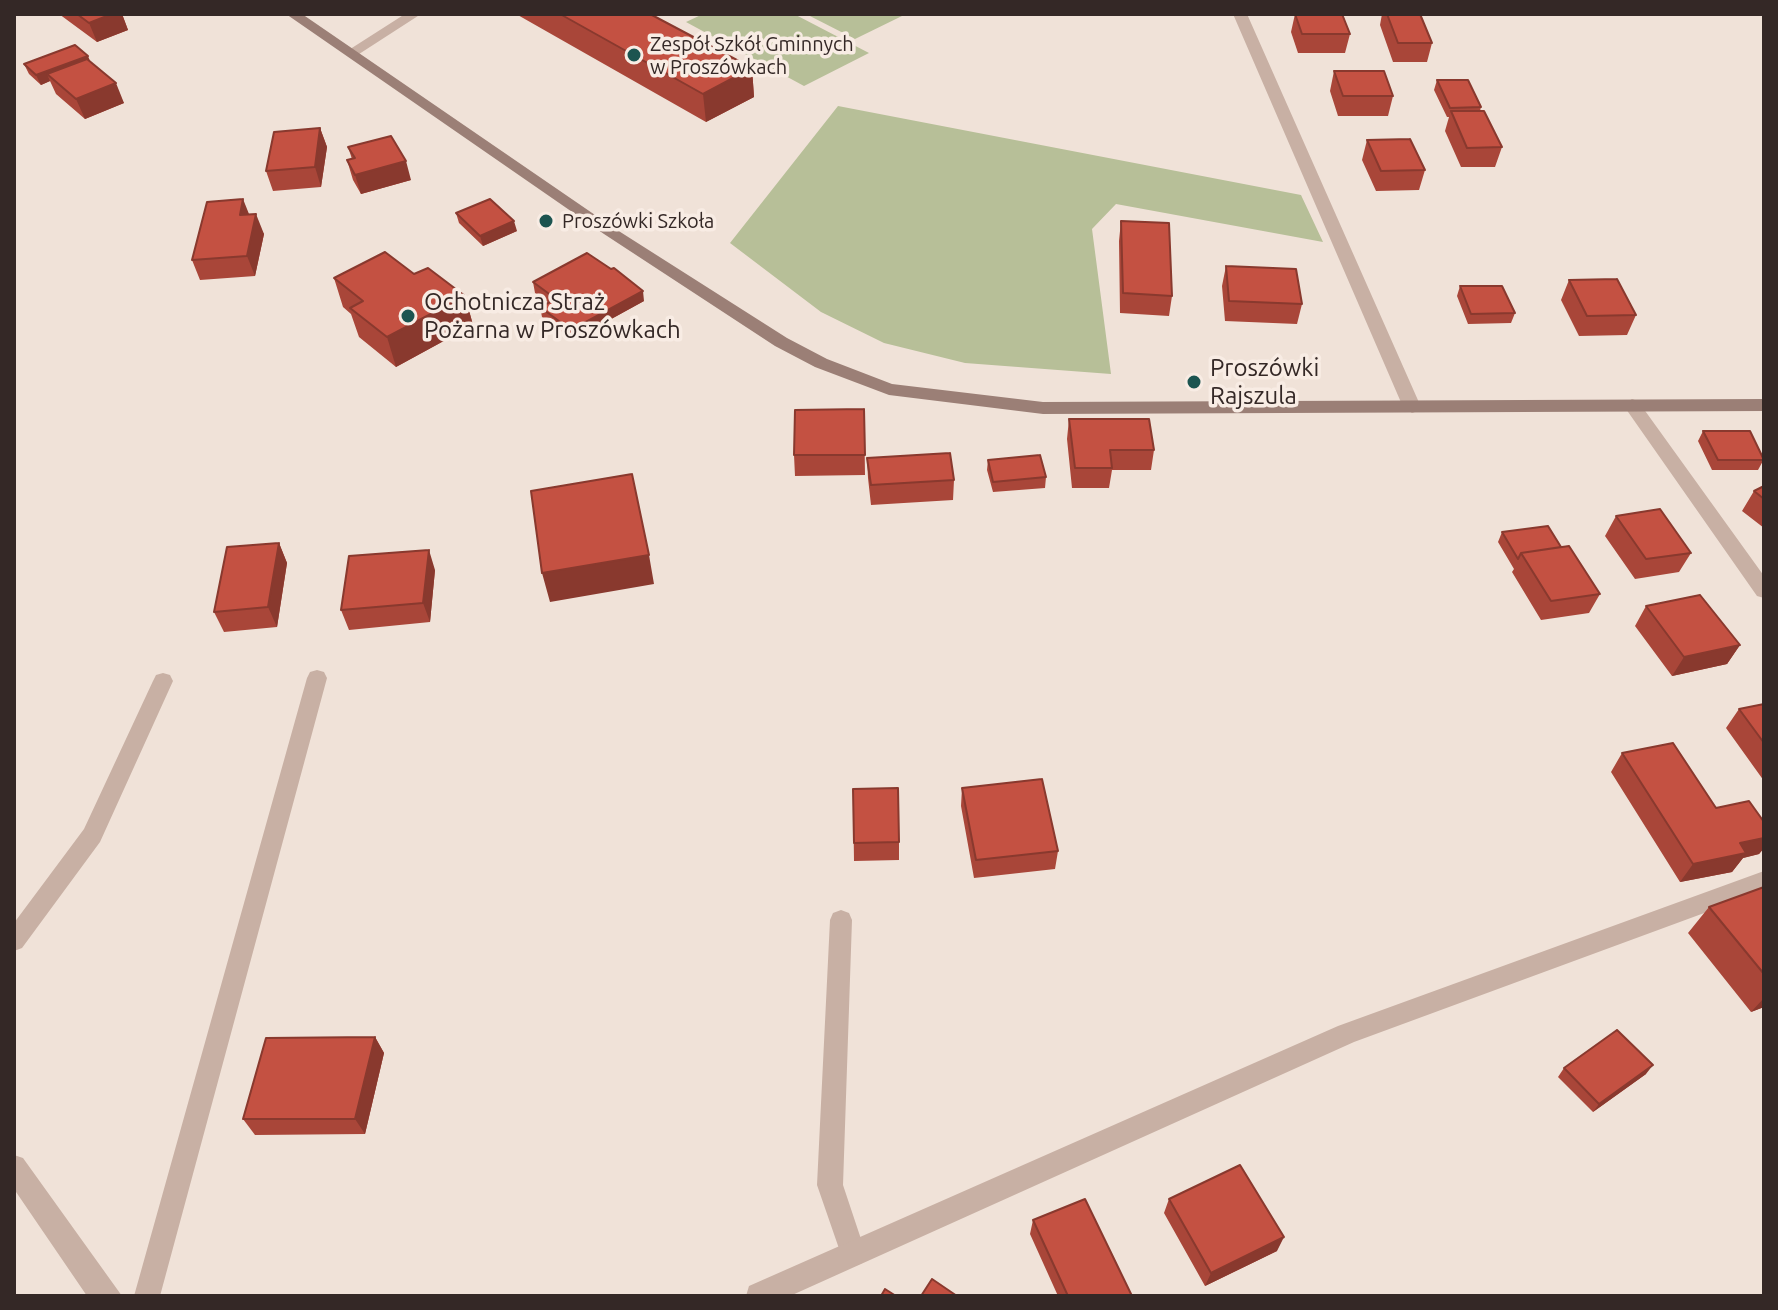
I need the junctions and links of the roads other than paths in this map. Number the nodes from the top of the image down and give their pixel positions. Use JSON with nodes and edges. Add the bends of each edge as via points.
{"nodes":[{"id":1,"x":293,"y":14,"type":"edge"},
{"id":2,"x":414,"y":14,"type":"edge"},
{"id":3,"x":1240,"y":14,"type":"edge"},
{"id":4,"x":351,"y":53,"type":"junction"},
{"id":5,"x":1632,"y":405,"type":"junction"},
{"id":6,"x":1764,"y":405,"type":"edge"},
{"id":7,"x":1412,"y":407,"type":"junction"},
{"id":8,"x":1764,"y":591,"type":"edge"},
{"id":9,"x":317,"y":678,"type":"dead end"},
{"id":10,"x":163,"y":681,"type":"dead end"},
{"id":11,"x":1764,"y":881,"type":"edge"},
{"id":12,"x":841,"y":920,"type":"dead end"},
{"id":13,"x":14,"y":941,"type":"edge"},
{"id":14,"x":14,"y":1167,"type":"edge"},
{"id":15,"x":853,"y":1254,"type":"junction"},
{"id":16,"x":109,"y":1296,"type":"edge"},
{"id":17,"x":147,"y":1296,"type":"edge"},
{"id":18,"x":759,"y":1296,"type":"edge"}],
"edges":[{"from":1,"to":4,"type":"main road"},
{"from":2,"to":4,"type":"street"},
{"from":3,"to":7,"type":"street"},
{"from":4,"to":7,"type":"main road","via":[[781,342],[889,389],[1043,408]]},
{"from":5,"to":6,"type":"main road"},
{"from":5,"to":7,"type":"main road"},
{"from":5,"to":8,"type":"street"},
{"from":9,"to":17,"type":"street"},
{"from":10,"to":13,"type":"street","via":[[92,835]]},
{"from":11,"to":15,"type":"street","via":[[1347,1034]]},
{"from":12,"to":15,"type":"street","via":[[830,1185]]},
{"from":14,"to":16,"type":"street","via":[[100,1291]]},
{"from":15,"to":18,"type":"street"}]}
